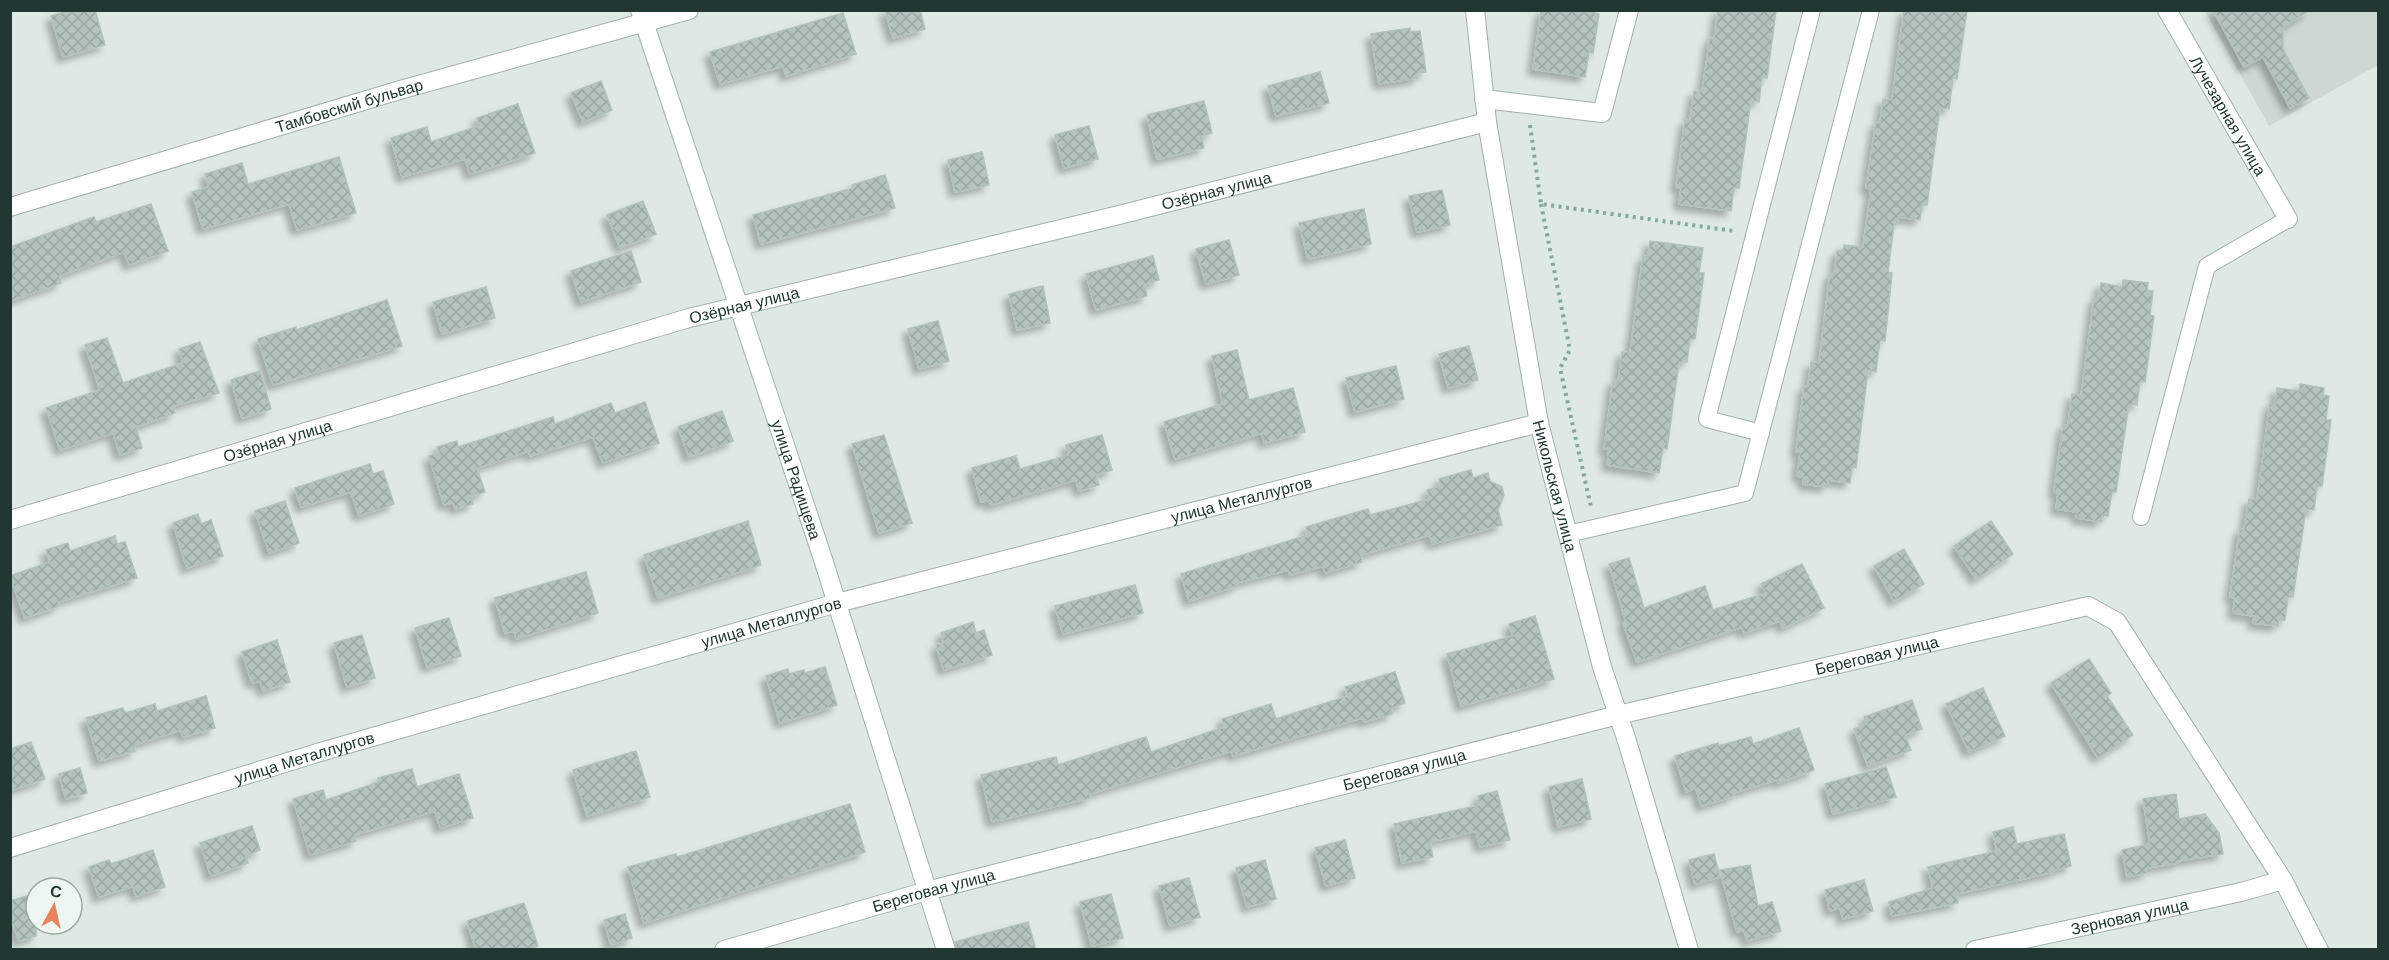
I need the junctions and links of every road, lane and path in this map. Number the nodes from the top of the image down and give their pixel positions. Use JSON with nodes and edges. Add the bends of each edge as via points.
{"nodes":[{"id":1,"x":689,"y":10,"type":"edge"},
{"id":2,"x":1475,"y":10,"type":"edge"},
{"id":3,"x":1629,"y":10,"type":"edge"},
{"id":4,"x":1812,"y":10,"type":"edge"},
{"id":5,"x":1871,"y":10,"type":"edge"},
{"id":6,"x":2167,"y":10,"type":"edge"},
{"id":7,"x":642,"y":17,"type":"edge"},
{"id":8,"x":1484,"y":99,"type":"junction"},
{"id":9,"x":1527,"y":104,"type":"junction"},
{"id":10,"x":1487,"y":122,"type":"junction"},
{"id":11,"x":1541,"y":204,"type":"junction"},
{"id":12,"x":10,"y":207,"type":"edge"},
{"id":13,"x":2288,"y":219,"type":"joint"},
{"id":14,"x":1754,"y":233,"type":"junction"},
{"id":15,"x":737,"y":305,"type":"junction"},
{"id":16,"x":1539,"y":423,"type":"junction"},
{"id":17,"x":1761,"y":433,"type":"junction"},
{"id":18,"x":2141,"y":517,"type":"dead end"},
{"id":19,"x":10,"y":520,"type":"edge"},
{"id":20,"x":1596,"y":528,"type":"junction"},
{"id":21,"x":1568,"y":534,"type":"junction"},
{"id":22,"x":837,"y":603,"type":"junction"},
{"id":23,"x":1618,"y":715,"type":"junction"},
{"id":24,"x":10,"y":848,"type":"edge"},
{"id":25,"x":2283,"y":880,"type":"junction"},
{"id":26,"x":927,"y":891,"type":"junction"},
{"id":27,"x":724,"y":950,"type":"edge"},
{"id":28,"x":946,"y":950,"type":"edge"},
{"id":29,"x":1689,"y":950,"type":"edge"},
{"id":30,"x":1975,"y":950,"type":"edge"},
{"id":31,"x":2319,"y":950,"type":"edge"}],
"edges":[{"from":1,"to":7,"type":"street","name":"Тамбовский бульвар"},
{"from":2,"to":8,"type":"street","name":"Никольская улица"},
{"from":3,"to":9,"type":"street","via":[[1602,113]]},
{"from":4,"to":14,"type":"lane"},
{"from":5,"to":17,"type":"lane"},
{"from":6,"to":13,"type":"street","name":"Лучезарная улица"},
{"from":7,"to":12,"type":"street","name":"Тамбовский бульвар"},
{"from":7,"to":15,"type":"street","name":"улица Радищева"},
{"from":8,"to":9,"type":"street"},
{"from":8,"to":10,"type":"street","name":"Никольская улица"},
{"from":9,"to":11,"type":"path"},
{"from":10,"to":15,"type":"street","name":"Озёрная улица","via":[[1103,219]]},
{"from":10,"to":16,"type":"street","name":"Никольская улица"},
{"from":11,"to":14,"type":"path"},
{"from":11,"to":20,"type":"path","via":[[1570,350],[1560,368]]},
{"from":13,"to":18,"type":"lane","via":[[2206,266]]},
{"from":14,"to":17,"type":"lane","via":[[1707,419]]},
{"from":15,"to":19,"type":"street","name":"Озёрная улица"},
{"from":15,"to":22,"type":"street","name":"улица Радищева"},
{"from":16,"to":21,"type":"street","name":"Никольская улица"},
{"from":16,"to":22,"type":"street","name":"улица Металлургов"},
{"from":17,"to":20,"type":"lane","via":[[1745,493]]},
{"from":20,"to":21,"type":"lane"},
{"from":21,"to":23,"type":"street","name":"Никольская улица"},
{"from":22,"to":24,"type":"street","name":"улица Металлургов","via":[[317,753]]},
{"from":22,"to":26,"type":"street","name":"улица Радищева"},
{"from":23,"to":25,"type":"street","name":"Береговая улица","via":[[2088,606],[2117,622]]},
{"from":23,"to":26,"type":"street","name":"Береговая улица"},
{"from":23,"to":29,"type":"street","name":"Никольская улица"},
{"from":25,"to":30,"type":"street","name":"Зерновая улица"},
{"from":25,"to":31,"type":"street"},
{"from":26,"to":27,"type":"street","name":"Береговая улица"},
{"from":26,"to":28,"type":"street","name":"улица Радищева"}]}
